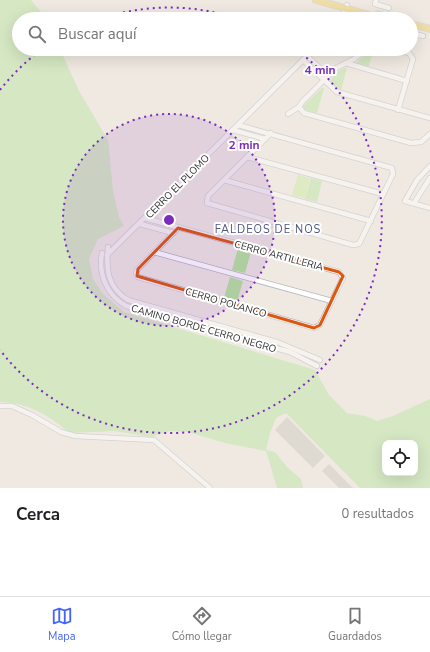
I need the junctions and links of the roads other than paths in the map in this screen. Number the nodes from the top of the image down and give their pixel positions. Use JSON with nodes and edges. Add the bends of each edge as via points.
{"nodes":[{"id":1,"x":316,"y":0,"type":"edge"},
{"id":2,"x":328,"y":0,"type":"edge"},
{"id":3,"x":376,"y":0,"type":"edge"},
{"id":4,"x":389,"y":8,"type":"dead end"},
{"id":5,"x":346,"y":12,"type":"edge"},
{"id":6,"x":347,"y":12,"type":"edge"},
{"id":7,"x":418,"y":26,"type":"edge"},
{"id":8,"x":430,"y":29,"type":"edge"},
{"id":9,"x":418,"y":35,"type":"edge"},
{"id":10,"x":423,"y":36,"type":"dead end"},
{"id":11,"x":307,"y":56,"type":"joint"},
{"id":12,"x":356,"y":56,"type":"edge"},
{"id":13,"x":411,"y":56,"type":"edge"},
{"id":14,"x":303,"y":60,"type":"junction"},
{"id":15,"x":346,"y":63,"type":"junction"},
{"id":16,"x":328,"y":76,"type":"junction"},
{"id":17,"x":323,"y":81,"type":"junction"},
{"id":18,"x":407,"y":81,"type":"junction"},
{"id":19,"x":299,"y":108,"type":"junction"},
{"id":20,"x":398,"y":110,"type":"junction"},
{"id":21,"x":288,"y":114,"type":"dead end"},
{"id":22,"x":430,"y":118,"type":"edge"},
{"id":23,"x":244,"y":119,"type":"junction"},
{"id":24,"x":238,"y":125,"type":"junction"},
{"id":25,"x":248,"y":127,"type":"junction"},
{"id":26,"x":233,"y":130,"type":"junction"},
{"id":27,"x":271,"y":133,"type":"junction"},
{"id":28,"x":430,"y":134,"type":"edge"},
{"id":29,"x":265,"y":139,"type":"junction"},
{"id":30,"x":247,"y":157,"type":"junction"},
{"id":31,"x":430,"y":166,"type":"edge"},
{"id":32,"x":430,"y":178,"type":"edge"},
{"id":33,"x":224,"y":180,"type":"junction"},
{"id":34,"x":383,"y":194,"type":"junction"},
{"id":35,"x":414,"y":203,"type":"junction"},
{"id":36,"x":430,"y":208,"type":"edge"},
{"id":37,"x":145,"y":218,"type":"junction"},
{"id":38,"x":371,"y":221,"type":"junction"},
{"id":39,"x":140,"y":224,"type":"junction"},
{"id":40,"x":178,"y":228,"type":"junction"},
{"id":41,"x":173,"y":233,"type":"junction"},
{"id":42,"x":108,"y":247,"type":"dead end"},
{"id":43,"x":154,"y":252,"type":"junction"},
{"id":44,"x":105,"y":254,"type":"junction"},
{"id":45,"x":332,"y":301,"type":"junction"},
{"id":46,"x":0,"y":406,"type":"edge"},
{"id":47,"x":210,"y":488,"type":"edge"}],
"edges":[{"from":1,"to":5,"type":"main road"},
{"from":2,"to":6,"type":"main road"},
{"from":3,"to":4,"type":"street","via":[[374,4]]},
{"from":7,"to":8,"type":"main road"},
{"from":9,"to":10,"type":"street"},
{"from":11,"to":14,"type":"street","name":"CERRO EL PLOMO"},
{"from":11,"to":16,"type":"street"},
{"from":12,"to":15,"type":"street"},
{"from":13,"to":18,"type":"street"},
{"from":14,"to":17,"type":"street"},
{"from":14,"to":23,"type":"street","name":"CERRO EL PLOMO"},
{"from":15,"to":16,"type":"street"},
{"from":15,"to":18,"type":"street"},
{"from":16,"to":17,"type":"street"},
{"from":17,"to":19,"type":"street"},
{"from":17,"to":20,"type":"street","via":[[337,92]]},
{"from":18,"to":20,"type":"street"},
{"from":19,"to":21,"type":"street"},
{"from":19,"to":28,"type":"street","via":[[304,113],[417,144]]},
{"from":20,"to":22,"type":"street"},
{"from":23,"to":24,"type":"street","name":"CERRO EL PLOMO"},
{"from":23,"to":25,"type":"street"},
{"from":24,"to":25,"type":"street"},
{"from":24,"to":26,"type":"street","name":"CERRO EL PLOMO"},
{"from":25,"to":27,"type":"street"},
{"from":26,"to":29,"type":"street"},
{"from":26,"to":37,"type":"street","name":"CERRO EL PLOMO"},
{"from":27,"to":29,"type":"street"},
{"from":27,"to":34,"type":"street","via":[[388,166],[393,169],[393,174]]},
{"from":29,"to":30,"type":"street"},
{"from":30,"to":33,"type":"street"},
{"from":30,"to":34,"type":"street"},
{"from":31,"to":35,"type":"street","via":[[405,201]]},
{"from":32,"to":35,"type":"street"},
{"from":33,"to":38,"type":"street"},
{"from":33,"to":38,"type":"street","via":[[207,197],[206,202],[210,206],[356,246],[361,242]]},
{"from":34,"to":38,"type":"street"},
{"from":35,"to":36,"type":"street"},
{"from":37,"to":39,"type":"street","name":"CERRO EL PLOMO"},
{"from":37,"to":40,"type":"street","name":"CERRO ARTILLERIA"},
{"from":39,"to":41,"type":"street"},
{"from":39,"to":44,"type":"street","name":"CERRO EL PLOMO"},
{"from":40,"to":41,"type":"street"},
{"from":40,"to":45,"type":"street","name":"CERRO ARTILLERIA","via":[[339,272],[342,279]]},
{"from":41,"to":43,"type":"street"},
{"from":42,"to":44,"type":"street","name":"CAMINO BORDE CERRO NEGRO"},
{"from":43,"to":45,"type":"street"},
{"from":43,"to":45,"type":"street","name":"CERRO POLANCO","via":[[137,270],[136,274],[140,278],[313,327],[317,327]]},
{"from":44,"to":44,"type":"street","name":"CAMINO BORDE CERRO NEGRO","via":[[101,272],[105,285],[114,297],[126,306],[290,352],[315,365],[318,359],[276,342],[128,300],[117,291],[109,279]]},
{"from":46,"to":47,"type":"street","via":[[12,406],[61,432],[75,436],[154,440]]}]}
